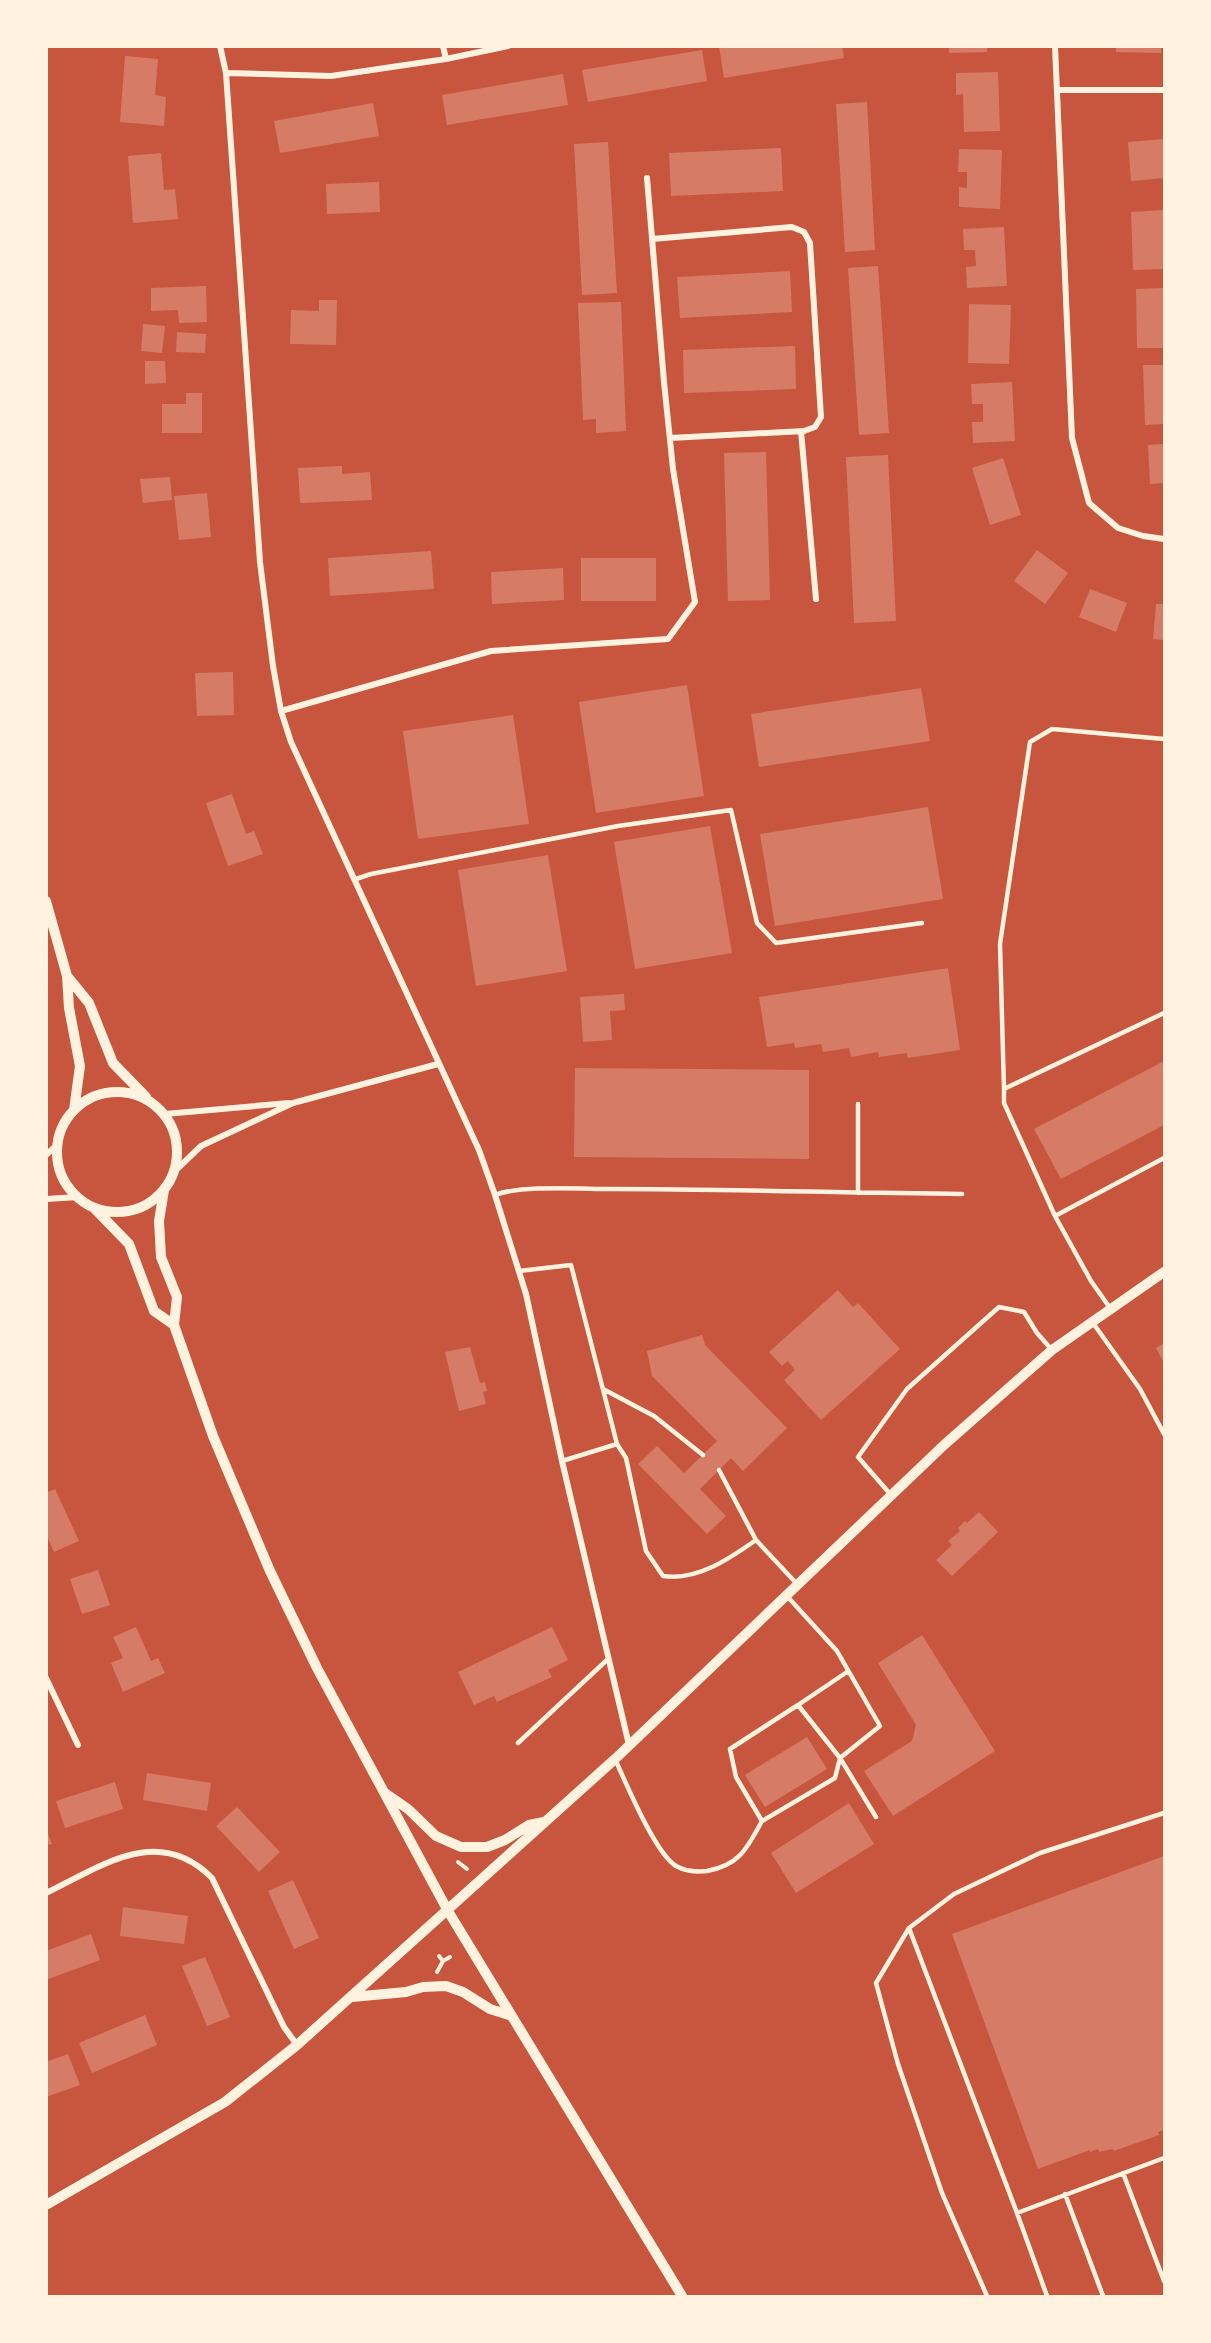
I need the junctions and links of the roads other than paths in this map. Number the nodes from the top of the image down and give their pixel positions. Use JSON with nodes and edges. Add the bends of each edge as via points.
{"nodes":[{"id":1,"x":220,"y":46,"type":"edge"},
{"id":2,"x":443,"y":46,"type":"edge"},
{"id":3,"x":508,"y":46,"type":"edge"},
{"id":4,"x":1055,"y":46,"type":"edge"},
{"id":5,"x":446,"y":59,"type":"junction"},
{"id":6,"x":226,"y":74,"type":"junction"},
{"id":7,"x":1058,"y":90,"type":"junction"},
{"id":8,"x":1164,"y":90,"type":"edge"},
{"id":9,"x":647,"y":178,"type":"dead end"},
{"id":10,"x":652,"y":239,"type":"junction"},
{"id":11,"x":801,"y":431,"type":"junction"},
{"id":12,"x":670,"y":438,"type":"junction"},
{"id":13,"x":1164,"y":539,"type":"edge"},
{"id":14,"x":816,"y":599,"type":"dead end"},
{"id":15,"x":281,"y":711,"type":"junction"},
{"id":16,"x":1164,"y":739,"type":"edge"},
{"id":17,"x":356,"y":879,"type":"junction"},
{"id":18,"x":46,"y":901,"type":"edge"},
{"id":19,"x":922,"y":923,"type":"dead end"},
{"id":20,"x":67,"y":976,"type":"junction"},
{"id":21,"x":1164,"y":1013,"type":"edge"},
{"id":22,"x":438,"y":1064,"type":"junction"},
{"id":23,"x":1004,"y":1089,"type":"junction"},
{"id":24,"x":150,"y":1101,"type":"junction"},
{"id":25,"x":293,"y":1103,"type":"junction"},
{"id":26,"x":858,"y":1104,"type":"dead end"},
{"id":27,"x":74,"y":1110,"type":"junction"},
{"id":28,"x":165,"y":1114,"type":"junction"},
{"id":29,"x":57,"y":1145,"type":"junction"},
{"id":30,"x":46,"y":1155,"type":"edge"},
{"id":31,"x":1164,"y":1158,"type":"edge"},
{"id":32,"x":174,"y":1172,"type":"junction"},
{"id":33,"x":164,"y":1190,"type":"junction"},
{"id":34,"x":858,"y":1193,"type":"junction"},
{"id":35,"x":962,"y":1194,"type":"dead end"},
{"id":36,"x":495,"y":1195,"type":"junction"},
{"id":37,"x":78,"y":1197,"type":"junction"},
{"id":38,"x":46,"y":1199,"type":"edge"},
{"id":39,"x":94,"y":1207,"type":"junction"},
{"id":40,"x":1055,"y":1216,"type":"junction"},
{"id":41,"x":519,"y":1271,"type":"junction"},
{"id":42,"x":1164,"y":1272,"type":"edge"},
{"id":43,"x":1110,"y":1308,"type":"junction"},
{"id":44,"x":1092,"y":1321,"type":"junction"},
{"id":45,"x":174,"y":1325,"type":"junction"},
{"id":46,"x":1052,"y":1350,"type":"junction"},
{"id":47,"x":603,"y":1389,"type":"junction"},
{"id":48,"x":1164,"y":1434,"type":"edge"},
{"id":49,"x":617,"y":1444,"type":"junction"},
{"id":50,"x":703,"y":1455,"type":"dead end"},
{"id":51,"x":562,"y":1461,"type":"junction"},
{"id":52,"x":719,"y":1470,"type":"dead end"},
{"id":53,"x":891,"y":1495,"type":"junction"},
{"id":54,"x":756,"y":1540,"type":"junction"},
{"id":55,"x":797,"y":1584,"type":"junction"},
{"id":56,"x":786,"y":1595,"type":"junction"},
{"id":57,"x":608,"y":1659,"type":"junction"},
{"id":58,"x":847,"y":1672,"type":"junction"},
{"id":59,"x":46,"y":1678,"type":"edge"},
{"id":60,"x":798,"y":1706,"type":"junction"},
{"id":61,"x":518,"y":1743,"type":"dead end"},
{"id":62,"x":78,"y":1745,"type":"dead end"},
{"id":63,"x":629,"y":1745,"type":"junction"},
{"id":64,"x":615,"y":1758,"type":"junction"},
{"id":65,"x":840,"y":1758,"type":"junction"},
{"id":66,"x":383,"y":1792,"type":"junction"},
{"id":67,"x":1164,"y":1813,"type":"edge"},
{"id":68,"x":876,"y":1817,"type":"dead end"},
{"id":69,"x":545,"y":1821,"type":"junction"},
{"id":70,"x":762,"y":1821,"type":"junction"},
{"id":71,"x":46,"y":1893,"type":"edge"},
{"id":72,"x":448,"y":1911,"type":"junction"},
{"id":73,"x":909,"y":1928,"type":"junction"},
{"id":74,"x":352,"y":1997,"type":"junction"},
{"id":75,"x":512,"y":2016,"type":"junction"},
{"id":76,"x":297,"y":2045,"type":"junction"},
{"id":77,"x":1164,"y":2158,"type":"edge"},
{"id":78,"x":1123,"y":2173,"type":"junction"},
{"id":79,"x":1065,"y":2194,"type":"junction"},
{"id":80,"x":48,"y":2201,"type":"edge"},
{"id":81,"x":1017,"y":2213,"type":"junction"},
{"id":82,"x":1164,"y":2281,"type":"edge"},
{"id":83,"x":682,"y":2296,"type":"edge"},
{"id":84,"x":987,"y":2296,"type":"edge"},
{"id":85,"x":1047,"y":2296,"type":"edge"},
{"id":86,"x":1103,"y":2296,"type":"edge"}],
"edges":[{"from":1,"to":6,"type":"street"},
{"from":2,"to":5,"type":"street"},
{"from":3,"to":5,"type":"street"},
{"from":4,"to":7,"type":"street"},
{"from":5,"to":6,"type":"street","via":[[331,76]]},
{"from":6,"to":15,"type":"street","via":[[260,562]]},
{"from":7,"to":8,"type":"street"},
{"from":7,"to":13,"type":"street","via":[[1072,438],[1089,503],[1118,528]]},
{"from":9,"to":10,"type":"street"},
{"from":10,"to":11,"type":"street","via":[[792,227],[804,232],[810,243],[821,417],[815,427]]},
{"from":10,"to":12,"type":"street"},
{"from":11,"to":12,"type":"street"},
{"from":11,"to":14,"type":"street"},
{"from":12,"to":15,"type":"street","via":[[695,602],[668,639],[490,651]]},
{"from":15,"to":17,"type":"street","via":[[291,742]]},
{"from":16,"to":23,"type":"lane","via":[[1052,729],[1030,742],[1000,944]]},
{"from":17,"to":19,"type":"lane","via":[[618,826],[731,810],[757,922],[776,943]]},
{"from":17,"to":22,"type":"street"},
{"from":18,"to":20,"type":"street"},
{"from":20,"to":24,"type":"street","via":[[89,1003],[112,1063]]},
{"from":20,"to":27,"type":"street","via":[[80,1066]]},
{"from":21,"to":23,"type":"lane"},
{"from":22,"to":25,"type":"street"},
{"from":22,"to":36,"type":"street","via":[[479,1150]]},
{"from":23,"to":40,"type":"lane","via":[[1004,1103]]},
{"from":24,"to":27,"type":"street","via":[[131,1093],[110,1092],[90,1098]]},
{"from":24,"to":28,"type":"street"},
{"from":25,"to":28,"type":"street"},
{"from":25,"to":32,"type":"street","via":[[201,1146]]},
{"from":26,"to":34,"type":"lane"},
{"from":27,"to":29,"type":"street","via":[[62,1126]]},
{"from":28,"to":32,"type":"street","via":[[178,1152]]},
{"from":29,"to":30,"type":"street"},
{"from":29,"to":37,"type":"street","via":[[58,1164],[65,1182]]},
{"from":31,"to":40,"type":"lane"},
{"from":32,"to":33,"type":"street"},
{"from":33,"to":39,"type":"street","via":[[132,1210],[113,1212]]},
{"from":33,"to":45,"type":"street","via":[[159,1221],[161,1257],[177,1298]]},
{"from":34,"to":35,"type":"lane"},
{"from":34,"to":36,"type":"lane","via":[[558,1190]]},
{"from":36,"to":41,"type":"street"},
{"from":37,"to":38,"type":"street"},
{"from":37,"to":39,"type":"street"},
{"from":39,"to":45,"type":"street","via":[[129,1244],[154,1311]]},
{"from":40,"to":43,"type":"lane"},
{"from":41,"to":47,"type":"lane","via":[[571,1264]]},
{"from":41,"to":51,"type":"street"},
{"from":42,"to":43,"type":"street"},
{"from":43,"to":44,"type":"street"},
{"from":44,"to":46,"type":"street"},
{"from":44,"to":48,"type":"lane","via":[[1140,1389]]},
{"from":45,"to":66,"type":"street","via":[[256,1542]]},
{"from":46,"to":53,"type":"street"},
{"from":46,"to":53,"type":"lane","via":[[1024,1312],[999,1307],[907,1389],[858,1457]]},
{"from":47,"to":49,"type":"lane"},
{"from":47,"to":50,"type":"lane","via":[[654,1416]]},
{"from":49,"to":51,"type":"lane"},
{"from":49,"to":54,"type":"lane","via":[[626,1458],[646,1551],[663,1576],[680,1578],[729,1560]]},
{"from":51,"to":57,"type":"street"},
{"from":52,"to":54,"type":"lane"},
{"from":53,"to":55,"type":"street"},
{"from":54,"to":55,"type":"lane"},
{"from":55,"to":56,"type":"street"},
{"from":56,"to":58,"type":"lane","via":[[837,1651]]},
{"from":56,"to":63,"type":"street"},
{"from":57,"to":61,"type":"lane"},
{"from":57,"to":63,"type":"street"},
{"from":58,"to":60,"type":"lane"},
{"from":58,"to":65,"type":"lane","via":[[880,1726]]},
{"from":59,"to":62,"type":"street"},
{"from":60,"to":65,"type":"lane"},
{"from":60,"to":70,"type":"lane","via":[[730,1749],[735,1777]]},
{"from":63,"to":64,"type":"street"},
{"from":64,"to":69,"type":"street"},
{"from":64,"to":70,"type":"lane","via":[[659,1847],[676,1866],[699,1872],[735,1862]]},
{"from":65,"to":68,"type":"lane"},
{"from":65,"to":70,"type":"lane","via":[[836,1778]]},
{"from":66,"to":69,"type":"street","via":[[436,1836],[461,1846],[487,1847]]},
{"from":66,"to":72,"type":"street"},
{"from":67,"to":73,"type":"lane","via":[[1040,1853],[954,1894]]},
{"from":69,"to":72,"type":"street"},
{"from":71,"to":76,"type":"street","via":[[132,1853],[179,1854],[198,1864],[212,1878],[284,2027]]},
{"from":72,"to":74,"type":"street"},
{"from":72,"to":75,"type":"street"},
{"from":73,"to":81,"type":"lane"},
{"from":73,"to":84,"type":"lane","via":[[876,1983],[898,2064],[942,2193]]},
{"from":74,"to":75,"type":"street","via":[[446,1986]]},
{"from":74,"to":76,"type":"street"},
{"from":75,"to":83,"type":"street"},
{"from":76,"to":80,"type":"street","via":[[225,2103]]},
{"from":77,"to":78,"type":"lane"},
{"from":78,"to":79,"type":"lane"},
{"from":78,"to":82,"type":"lane"},
{"from":79,"to":81,"type":"lane"},
{"from":79,"to":86,"type":"lane"},
{"from":81,"to":85,"type":"lane"}]}
